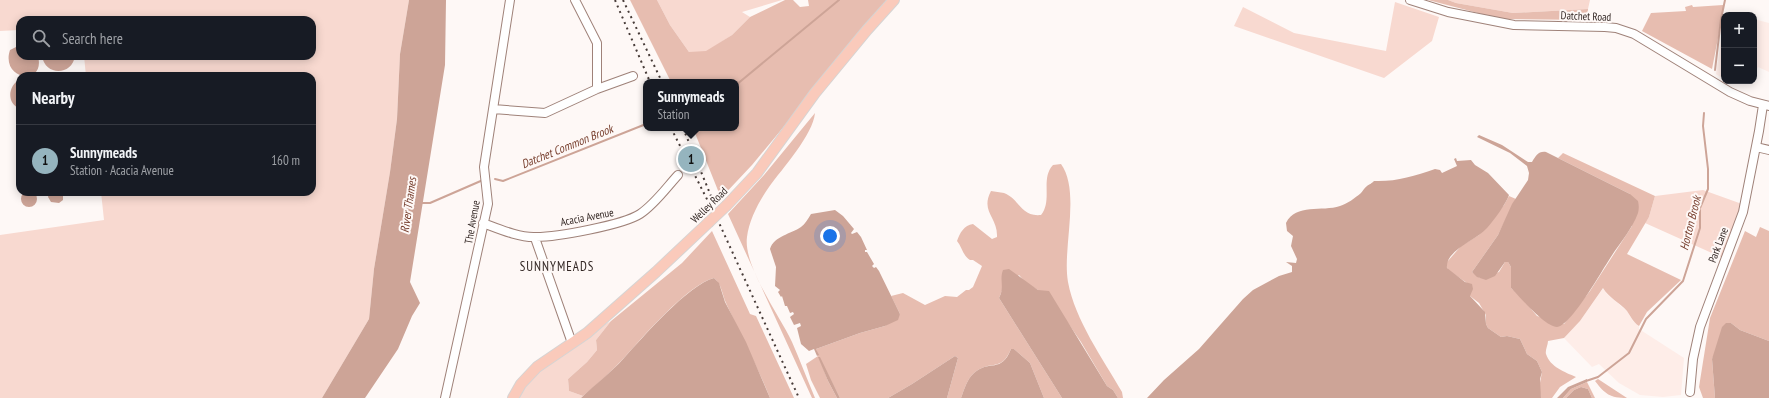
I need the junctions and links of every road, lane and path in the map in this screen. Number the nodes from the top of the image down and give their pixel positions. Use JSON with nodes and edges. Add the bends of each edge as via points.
{"nodes":[{"id":1,"x":510,"y":0,"type":"edge"},
{"id":2,"x":575,"y":0,"type":"edge"},
{"id":3,"x":894,"y":0,"type":"edge"},
{"id":4,"x":1410,"y":0,"type":"edge"},
{"id":5,"x":633,"y":76,"type":"dead end"},
{"id":6,"x":597,"y":89,"type":"junction"},
{"id":7,"x":1766,"y":106,"type":"edge"},
{"id":8,"x":493,"y":110,"type":"junction"},
{"id":9,"x":1769,"y":117,"type":"edge"},
{"id":10,"x":1760,"y":126,"type":"junction"},
{"id":11,"x":1756,"y":147,"type":"junction"},
{"id":12,"x":1769,"y":150,"type":"edge"},
{"id":13,"x":678,"y":175,"type":"dead end"},
{"id":14,"x":484,"y":223,"type":"junction"},
{"id":15,"x":535,"y":238,"type":"junction"},
{"id":16,"x":572,"y":342,"type":"junction"},
{"id":17,"x":1690,"y":392,"type":"dead end"},
{"id":18,"x":445,"y":398,"type":"edge"},
{"id":19,"x":513,"y":398,"type":"edge"}],
"edges":[{"from":1,"to":8,"type":"street","name":"The Avenue"},
{"from":2,"to":6,"type":"street","via":[[597,44]]},
{"from":3,"to":16,"type":"main road","name":"Welley Road","bridge":true,"via":[[819,89],[757,174],[628,298]]},
{"from":4,"to":7,"type":"street","name":"Datchet Road","via":[[1448,12],[1514,25],[1616,28],[1634,34],[1730,92],[1750,102]]},
{"from":5,"to":6,"type":"street"},
{"from":6,"to":8,"type":"street","via":[[545,113]]},
{"from":7,"to":10,"type":"street","name":"Park Lane"},
{"from":8,"to":14,"type":"street","name":"The Avenue","via":[[484,167],[488,204]]},
{"from":9,"to":10,"type":"street"},
{"from":10,"to":11,"type":"street","name":"Park Lane"},
{"from":11,"to":12,"type":"street"},
{"from":11,"to":17,"type":"street","name":"Park Lane","via":[[1743,212],[1700,327],[1693,359]]},
{"from":13,"to":15,"type":"street","name":"Acacia Avenue","via":[[652,204],[626,221]]},
{"from":14,"to":15,"type":"street","name":"Acacia Avenue"},
{"from":14,"to":18,"type":"street","name":"The Avenue"},
{"from":15,"to":16,"type":"street"},
{"from":16,"to":19,"type":"main road","name":"Welley Road","via":[[537,367],[521,384]]}]}
